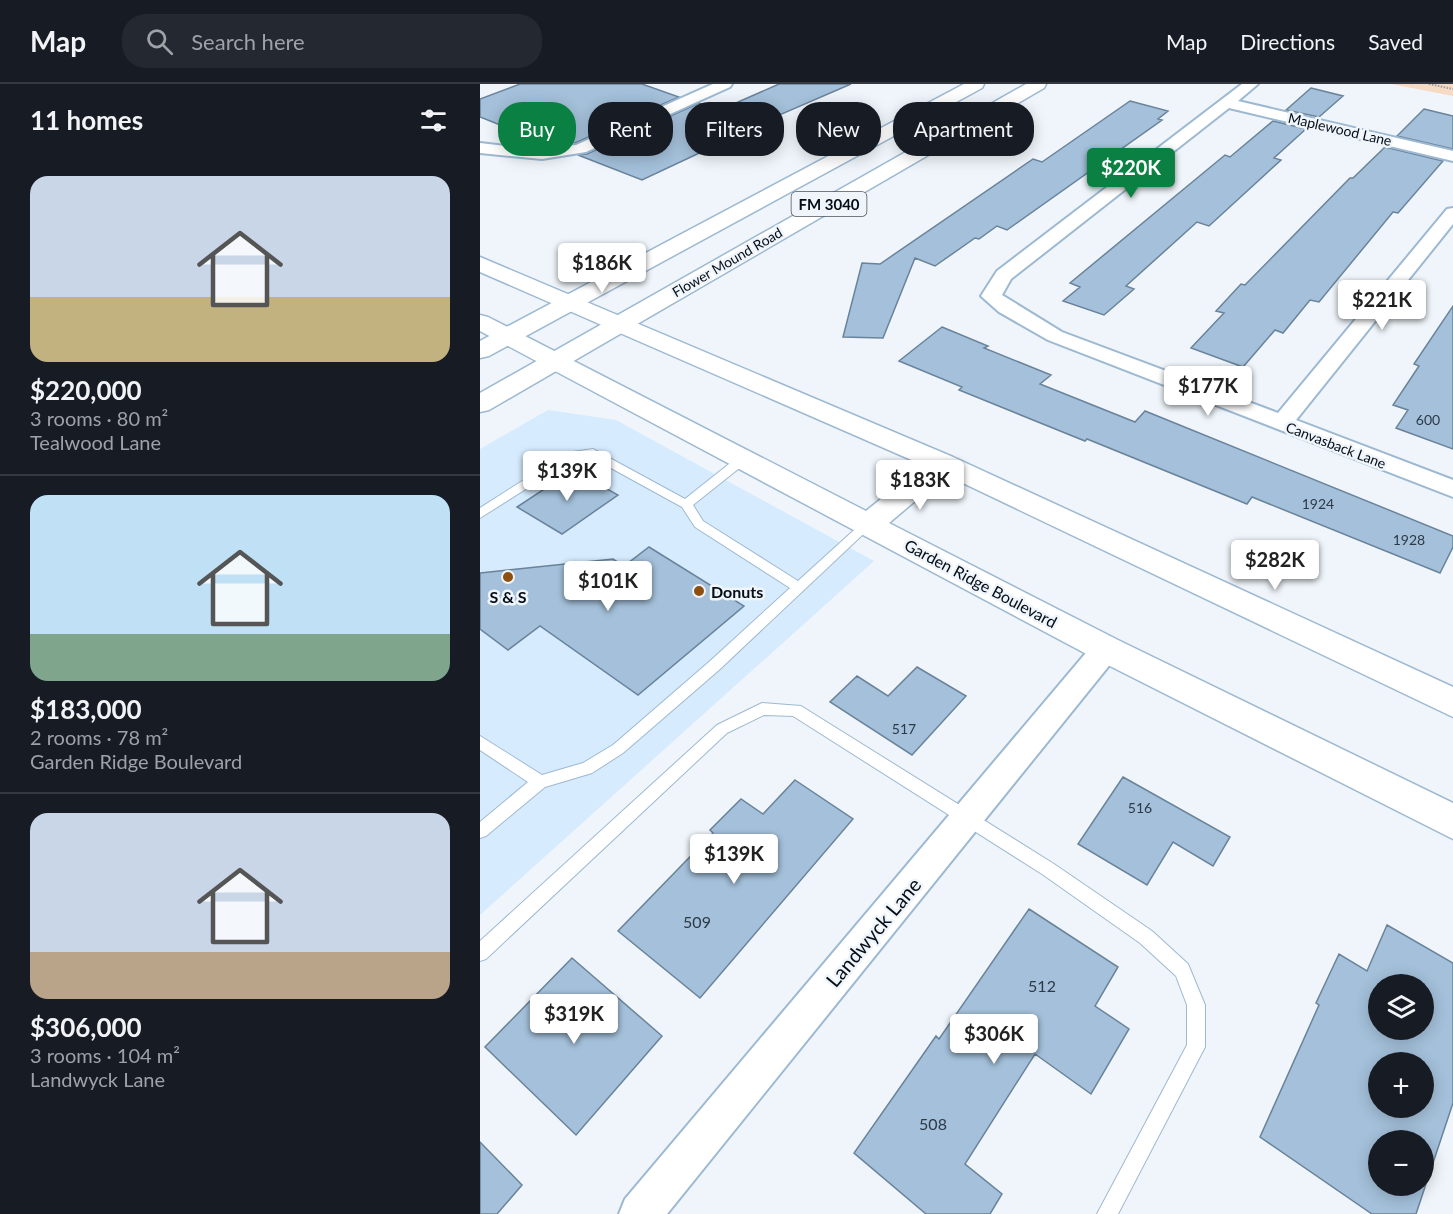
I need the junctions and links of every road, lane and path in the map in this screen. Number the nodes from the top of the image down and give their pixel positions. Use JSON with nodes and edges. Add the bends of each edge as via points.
{"nodes":[{"id":1,"x":725,"y":84,"type":"edge"},
{"id":2,"x":976,"y":84,"type":"edge"},
{"id":3,"x":1038,"y":84,"type":"edge"},
{"id":4,"x":1251,"y":84,"type":"edge"},
{"id":5,"x":1429,"y":84,"type":"edge"},
{"id":6,"x":1453,"y":89,"type":"edge"},
{"id":7,"x":1226,"y":103,"type":"junction"},
{"id":8,"x":480,"y":148,"type":"edge"},
{"id":9,"x":1453,"y":156,"type":"edge"},
{"id":10,"x":1453,"y":213,"type":"edge"},
{"id":11,"x":480,"y":264,"type":"edge"},
{"id":12,"x":569,"y":302,"type":"junction"},
{"id":13,"x":480,"y":322,"type":"edge"},
{"id":14,"x":620,"y":323,"type":"junction"},
{"id":15,"x":507,"y":336,"type":"junction"},
{"id":16,"x":480,"y":351,"type":"edge"},
{"id":17,"x":554,"y":361,"type":"junction"},
{"id":18,"x":480,"y":404,"type":"edge"},
{"id":19,"x":1281,"y":424,"type":"junction"},
{"id":20,"x":743,"y":459,"type":"junction"},
{"id":21,"x":943,"y":463,"type":"junction"},
{"id":22,"x":1453,"y":489,"type":"edge"},
{"id":23,"x":686,"y":504,"type":"junction"},
{"id":24,"x":480,"y":514,"type":"edge"},
{"id":25,"x":868,"y":524,"type":"junction"},
{"id":26,"x":798,"y":587,"type":"junction"},
{"id":27,"x":1106,"y":649,"type":"junction"},
{"id":28,"x":1453,"y":703,"type":"edge"},
{"id":29,"x":480,"y":742,"type":"edge"},
{"id":30,"x":540,"y":782,"type":"junction"},
{"id":31,"x":966,"y":819,"type":"junction"},
{"id":32,"x":1453,"y":822,"type":"edge"},
{"id":33,"x":480,"y":831,"type":"edge"},
{"id":34,"x":480,"y":953,"type":"edge"},
{"id":35,"x":640,"y":1214,"type":"edge"},
{"id":36,"x":1107,"y":1214,"type":"edge"}],
"edges":[{"from":1,"to":8,"type":"street","via":[[580,149],[533,156]]},
{"from":2,"to":12,"type":"main road","number":"FM 3040"},
{"from":3,"to":14,"type":"main road","name":"Flower Mound Road","number":"FM 3040"},
{"from":4,"to":7,"type":"street"},
{"from":5,"to":6,"type":"path"},
{"from":7,"to":9,"type":"street","name":"Maplewood Lane"},
{"from":7,"to":19,"type":"street","name":"Canvasback Lane","via":[[1004,275],[991,296],[1055,336]]},
{"from":10,"to":19,"type":"street"},
{"from":11,"to":12,"type":"main road"},
{"from":12,"to":14,"type":"main road"},
{"from":12,"to":15,"type":"main road","number":"FM 3040"},
{"from":13,"to":15,"type":"main road","name":"Garden Ridge Boulevard"},
{"from":14,"to":17,"type":"main road","name":"Flower Mound Road","number":"FM 3040"},
{"from":14,"to":21,"type":"main road"},
{"from":15,"to":16,"type":"main road","number":"FM 3040"},
{"from":15,"to":17,"type":"main road","name":"Garden Ridge Boulevard"},
{"from":17,"to":18,"type":"main road","name":"Flower Mound Road","number":"FM 3040"},
{"from":17,"to":20,"type":"main road","name":"Garden Ridge Boulevard"},
{"from":19,"to":22,"type":"street","name":"Canvasback Lane"},
{"from":20,"to":23,"type":"lane"},
{"from":20,"to":25,"type":"main road","name":"Garden Ridge Boulevard"},
{"from":21,"to":25,"type":"main road"},
{"from":21,"to":28,"type":"main road"},
{"from":23,"to":24,"type":"lane","via":[[593,453],[570,456]]},
{"from":23,"to":26,"type":"lane","via":[[699,524]]},
{"from":25,"to":26,"type":"lane"},
{"from":25,"to":27,"type":"main road","name":"Garden Ridge Boulevard"},
{"from":26,"to":30,"type":"lane","via":[[618,749],[587,768]]},
{"from":27,"to":31,"type":"street","name":"Landwyck Lane"},
{"from":27,"to":32,"type":"main road","name":"Garden Ridge Boulevard"},
{"from":29,"to":30,"type":"lane"},
{"from":30,"to":33,"type":"lane"},
{"from":31,"to":34,"type":"lane","via":[[796,710],[762,709],[722,729]]},
{"from":31,"to":35,"type":"street","name":"Landwyck Lane"},
{"from":31,"to":36,"type":"lane","via":[[1048,869],[1146,937],[1182,970],[1196,1005],[1196,1047]]}]}
